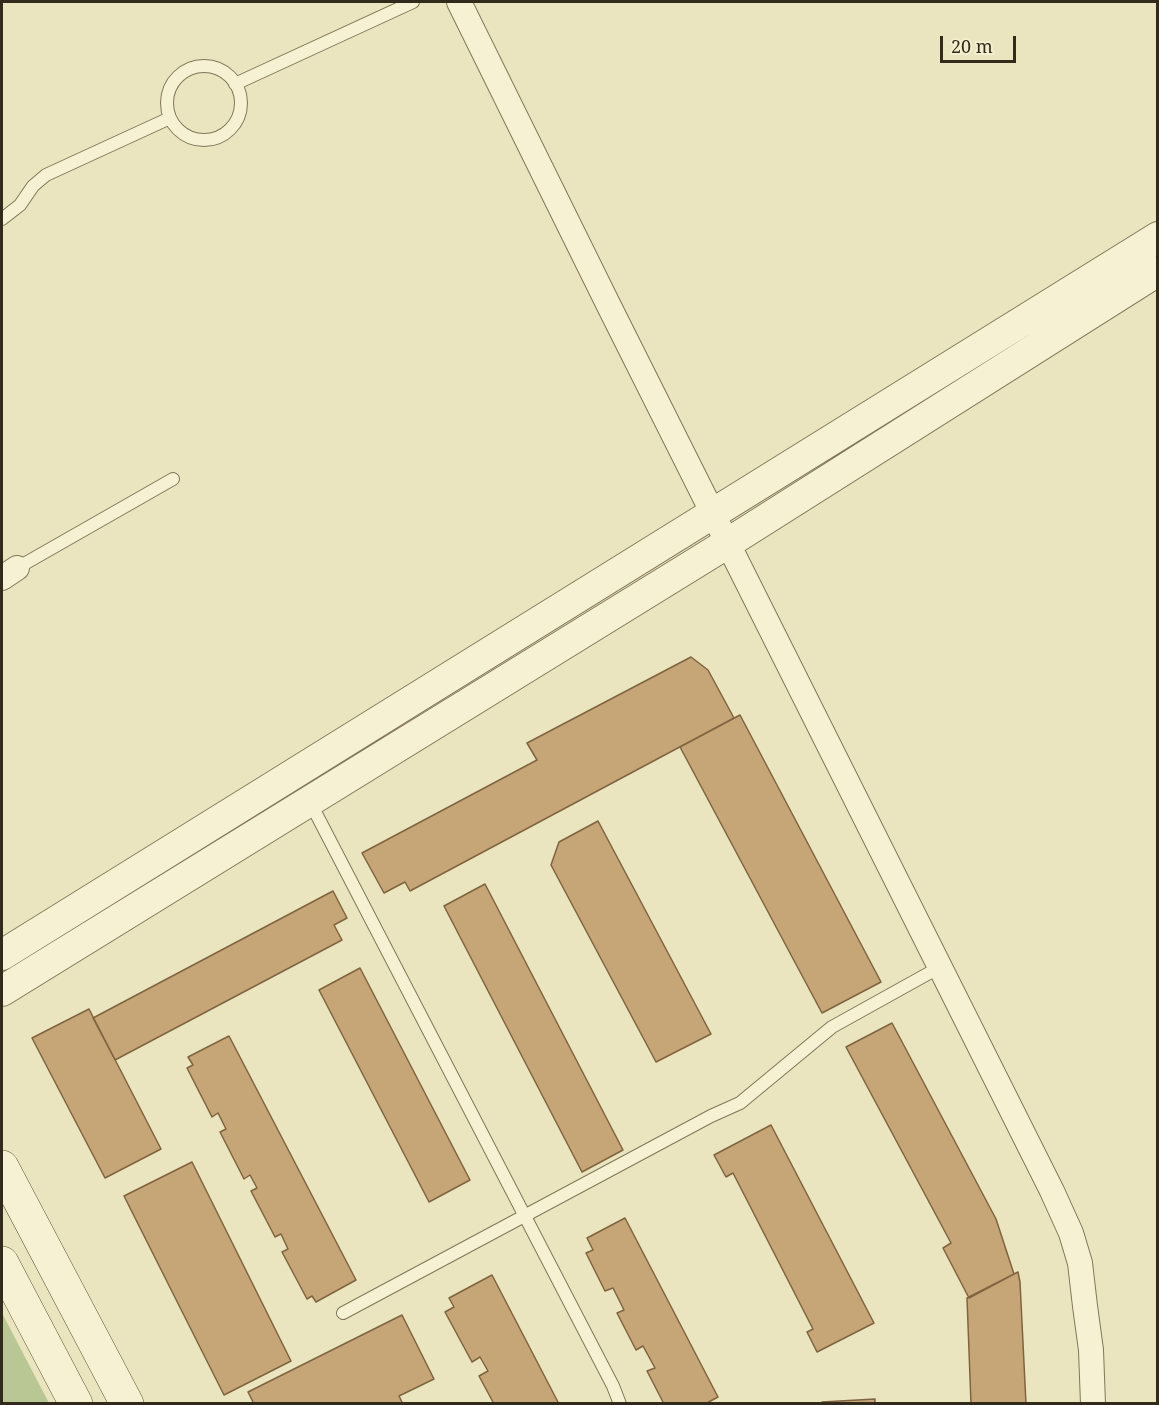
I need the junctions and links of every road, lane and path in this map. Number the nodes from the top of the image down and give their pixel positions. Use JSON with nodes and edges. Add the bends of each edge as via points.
{"nodes":[{"id":1,"x":413,"y":2,"type":"edge"},
{"id":2,"x":459,"y":2,"type":"edge"},
{"id":3,"x":235,"y":84,"type":"junction"},
{"id":4,"x":170,"y":118,"type":"junction"},
{"id":5,"x":2,"y":219,"type":"edge"},
{"id":6,"x":1158,"y":237,"type":"edge"},
{"id":7,"x":1158,"y":271,"type":"edge"},
{"id":8,"x":173,"y":479,"type":"dead end"},
{"id":9,"x":714,"y":514,"type":"junction"},
{"id":10,"x":728,"y":543,"type":"junction"},
{"id":11,"x":9,"y":573,"type":"edge"},
{"id":12,"x":310,"y":801,"type":"junction"},
{"id":13,"x":2,"y":955,"type":"edge"},
{"id":14,"x":940,"y":967,"type":"junction"},
{"id":15,"x":2,"y":991,"type":"edge"},
{"id":16,"x":2,"y":1167,"type":"edge"},
{"id":17,"x":525,"y":1216,"type":"junction"},
{"id":18,"x":2,"y":1263,"type":"edge"},
{"id":19,"x":343,"y":1313,"type":"dead end"},
{"id":20,"x":76,"y":1404,"type":"edge"},
{"id":21,"x":127,"y":1404,"type":"edge"},
{"id":22,"x":620,"y":1404,"type":"edge"},
{"id":23,"x":1093,"y":1404,"type":"edge"}],
"edges":[{"from":1,"to":3,"type":"lane"},
{"from":2,"to":9,"type":"street"},
{"from":3,"to":4,"type":"lane","via":[[218,68],[201,66],[186,71],[170,89]]},
{"from":3,"to":4,"type":"lane","via":[[242,108],[225,135],[196,140],[183,134]]},
{"from":4,"to":5,"type":"lane","via":[[46,175]]},
{"from":6,"to":9,"type":"street"},
{"from":7,"to":10,"type":"street"},
{"from":8,"to":11,"type":"lane"},
{"from":9,"to":10,"type":"street"},
{"from":9,"to":13,"type":"street"},
{"from":10,"to":12,"type":"street"},
{"from":10,"to":14,"type":"street"},
{"from":12,"to":15,"type":"street"},
{"from":12,"to":17,"type":"lane"},
{"from":14,"to":17,"type":"lane","via":[[832,1027],[740,1103]]},
{"from":14,"to":23,"type":"street","via":[[1071,1233],[1080,1263]]},
{"from":16,"to":21,"type":"main road"},
{"from":17,"to":19,"type":"lane"},
{"from":17,"to":22,"type":"lane"},
{"from":18,"to":20,"type":"main road"}]}
